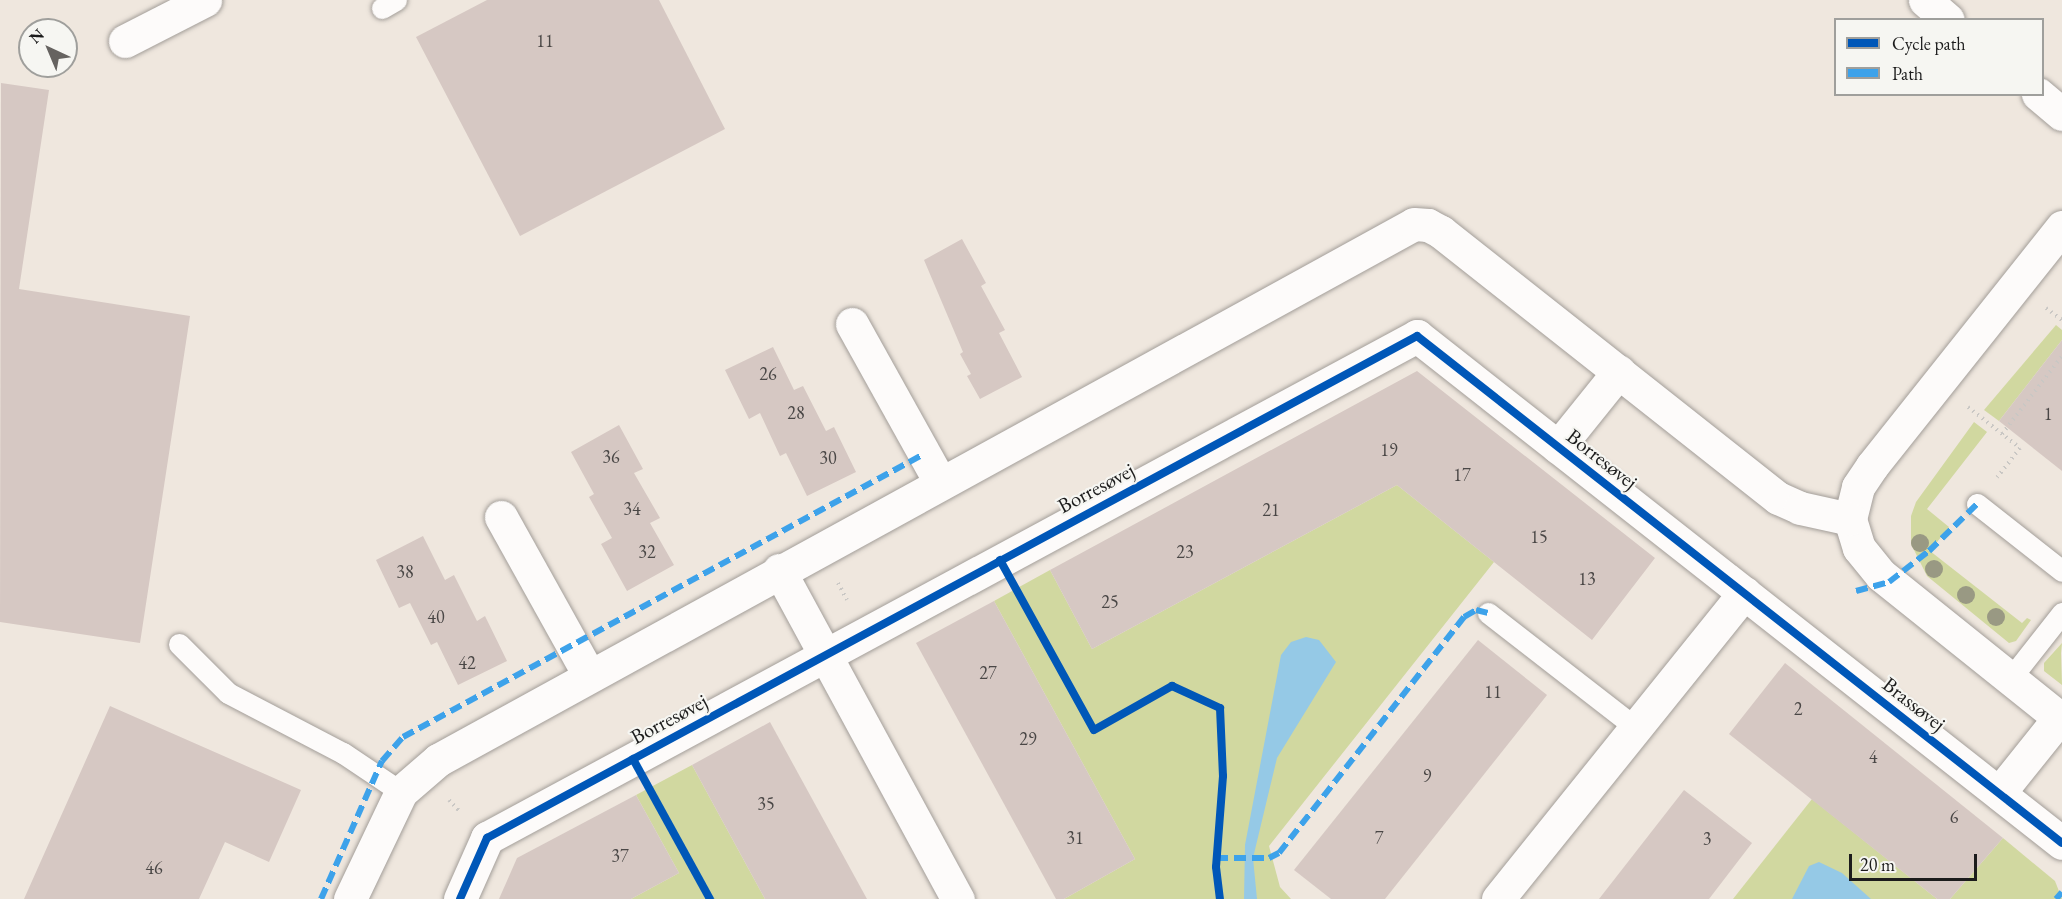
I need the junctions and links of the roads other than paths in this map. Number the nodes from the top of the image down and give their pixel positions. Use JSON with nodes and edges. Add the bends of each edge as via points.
{"nodes":[{"id":1,"x":206,"y":0,"type":"edge"},
{"id":2,"x":1925,"y":0,"type":"edge"},
{"id":3,"x":1946,"y":18,"type":"edge"},
{"id":4,"x":125,"y":41,"type":"dead end"},
{"id":5,"x":2040,"y":96,"type":"edge"},
{"id":6,"x":2062,"y":114,"type":"edge"},
{"id":7,"x":2062,"y":227,"type":"edge"},
{"id":8,"x":852,"y":324,"type":"dead end"},
{"id":9,"x":1619,"y":371,"type":"junction"},
{"id":10,"x":1558,"y":447,"type":"junction"},
{"id":11,"x":940,"y":482,"type":"junction"},
{"id":12,"x":1977,"y":504,"type":"road end"},
{"id":13,"x":501,"y":517,"type":"dead end"},
{"id":14,"x":1850,"y":519,"type":"junction"},
{"id":15,"x":779,"y":570,"type":"junction"},
{"id":16,"x":2062,"y":571,"type":"edge"},
{"id":17,"x":1744,"y":593,"type":"junction"},
{"id":18,"x":1488,"y":613,"type":"dead end"},
{"id":19,"x":2062,"y":613,"type":"edge"},
{"id":20,"x":179,"y":644,"type":"dead end"},
{"id":21,"x":826,"y":655,"type":"junction"},
{"id":22,"x":589,"y":675,"type":"junction"},
{"id":23,"x":2010,"y":679,"type":"junction"},
{"id":24,"x":2060,"y":719,"type":"edge"},
{"id":25,"x":1635,"y":727,"type":"junction"},
{"id":26,"x":401,"y":792,"type":"junction"},
{"id":27,"x":1999,"y":793,"type":"junction"},
{"id":28,"x":2062,"y":843,"type":"edge"},
{"id":29,"x":350,"y":899,"type":"edge"},
{"id":30,"x":460,"y":899,"type":"edge"},
{"id":31,"x":958,"y":899,"type":"edge"},
{"id":32,"x":1498,"y":899,"type":"edge"}],
"edges":[{"from":1,"to":4,"type":"street"},
{"from":2,"to":3,"type":"street"},
{"from":5,"to":6,"type":"street"},
{"from":7,"to":14,"type":"street","via":[[1858,487]]},
{"from":8,"to":11,"type":"street"},
{"from":9,"to":10,"type":"street","name":"Borresøvej"},
{"from":9,"to":11,"type":"street","via":[[1442,232],[1414,224]]},
{"from":9,"to":14,"type":"street","via":[[1778,498],[1800,508]]},
{"from":10,"to":17,"type":"street","name":"Borresøvej"},
{"from":10,"to":21,"type":"street","name":"Borresøvej","via":[[1417,336]]},
{"from":11,"to":15,"type":"street"},
{"from":12,"to":16,"type":"lane"},
{"from":13,"to":22,"type":"street"},
{"from":14,"to":23,"type":"street","via":[[1859,548],[1881,575]]},
{"from":15,"to":21,"type":"street"},
{"from":15,"to":22,"type":"street"},
{"from":17,"to":25,"type":"street"},
{"from":17,"to":27,"type":"street","name":"Brassøvej"},
{"from":18,"to":25,"type":"lane"},
{"from":19,"to":23,"type":"lane"},
{"from":20,"to":26,"type":"lane","via":[[228,693],[343,753]]},
{"from":21,"to":30,"type":"street","name":"Borresøvej","via":[[487,837]]},
{"from":21,"to":31,"type":"street"},
{"from":22,"to":26,"type":"street","via":[[438,760]]},
{"from":23,"to":24,"type":"street"},
{"from":24,"to":27,"type":"street"},
{"from":25,"to":32,"type":"street"},
{"from":26,"to":29,"type":"street"},
{"from":27,"to":28,"type":"street","name":"Brassøvej"}]}
